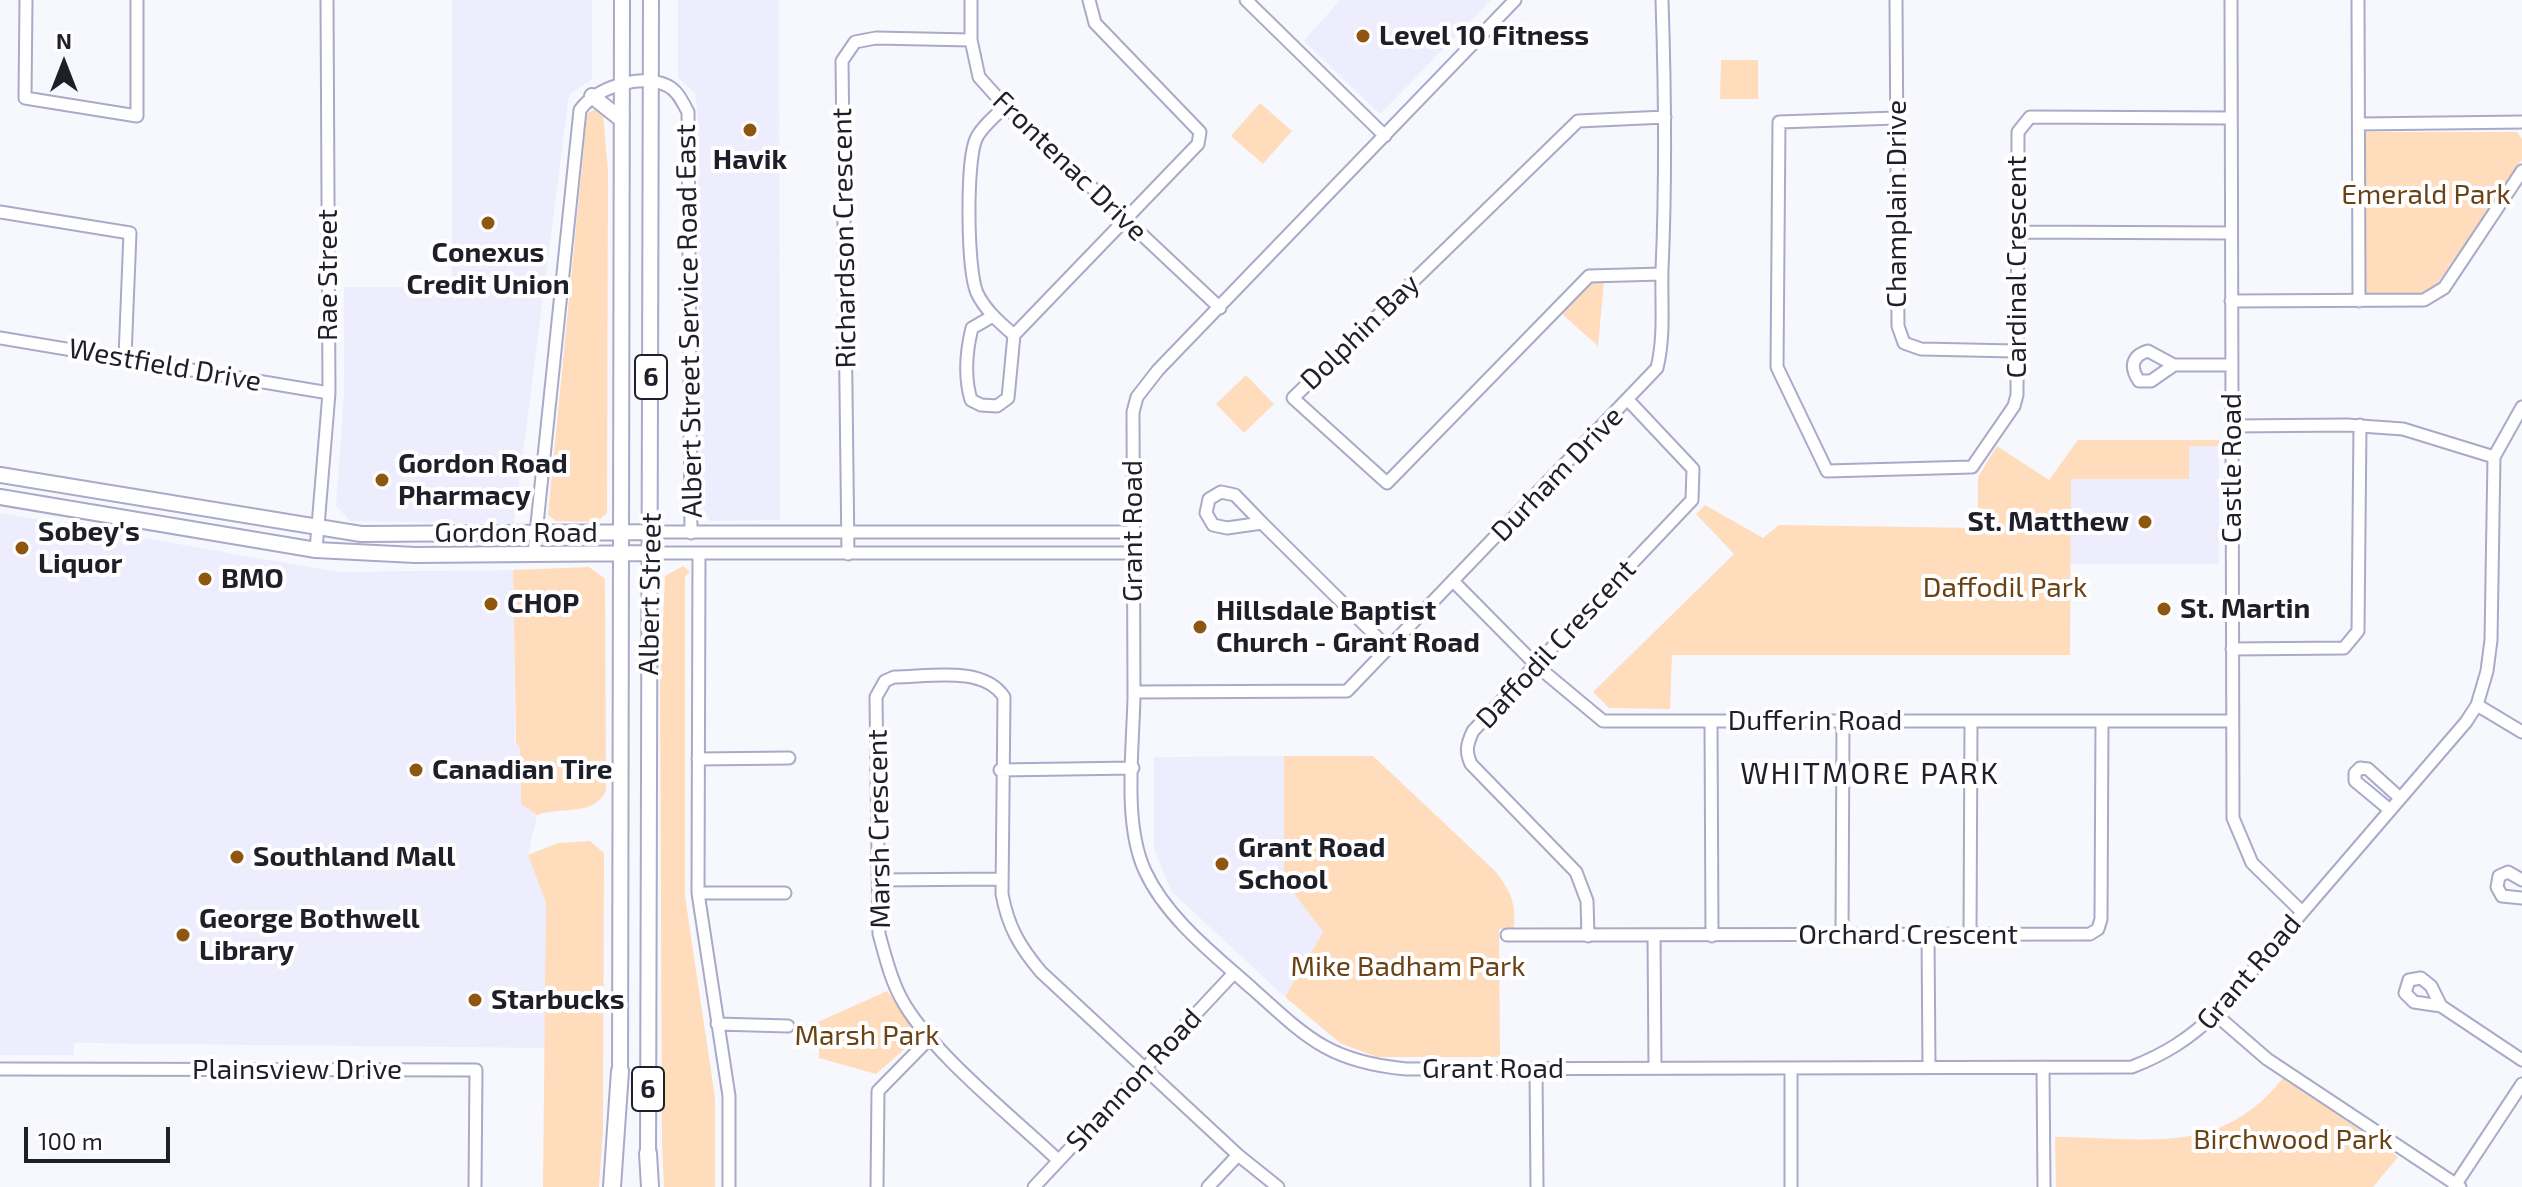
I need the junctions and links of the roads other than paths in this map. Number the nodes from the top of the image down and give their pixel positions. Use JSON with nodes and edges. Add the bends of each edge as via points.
{"nodes":[{"id":1,"x":26,"y":0,"type":"edge"},
{"id":2,"x":137,"y":0,"type":"edge"},
{"id":3,"x":327,"y":0,"type":"edge"},
{"id":4,"x":622,"y":0,"type":"edge"},
{"id":5,"x":651,"y":0,"type":"edge"},
{"id":6,"x":971,"y":0,"type":"edge"},
{"id":7,"x":1089,"y":0,"type":"edge"},
{"id":8,"x":1246,"y":0,"type":"edge"},
{"id":9,"x":1525,"y":0,"type":"edge"},
{"id":10,"x":1662,"y":0,"type":"edge"},
{"id":11,"x":1896,"y":0,"type":"edge"},
{"id":12,"x":2231,"y":0,"type":"edge"},
{"id":13,"x":2358,"y":0,"type":"edge"},
{"id":14,"x":1513,"y":2,"type":"edge"},
{"id":15,"x":971,"y":40,"type":"junction"},
{"id":16,"x":622,"y":84,"type":"junction"},
{"id":17,"x":651,"y":84,"type":"junction"},
{"id":18,"x":592,"y":96,"type":"junction"},
{"id":19,"x":1005,"y":106,"type":"junction"},
{"id":20,"x":1665,"y":117,"type":"junction"},
{"id":21,"x":1896,"y":118,"type":"junction"},
{"id":22,"x":2231,"y":118,"type":"junction"},
{"id":23,"x":622,"y":120,"type":"junction"},
{"id":24,"x":2522,"y":122,"type":"edge"},
{"id":25,"x":2359,"y":124,"type":"junction"},
{"id":26,"x":1385,"y":136,"type":"junction"},
{"id":27,"x":2522,"y":171,"type":"edge"},
{"id":28,"x":0,"y":212,"type":"edge"},
{"id":29,"x":1126,"y":221,"type":"junction"},
{"id":30,"x":2017,"y":232,"type":"junction"},
{"id":31,"x":2230,"y":233,"type":"junction"},
{"id":32,"x":1662,"y":274,"type":"junction"},
{"id":33,"x":2231,"y":301,"type":"junction"},
{"id":34,"x":2359,"y":301,"type":"junction"},
{"id":35,"x":1220,"y":308,"type":"junction"},
{"id":36,"x":993,"y":316,"type":"junction"},
{"id":37,"x":1014,"y":335,"type":"junction"},
{"id":38,"x":0,"y":338,"type":"edge"},
{"id":39,"x":2015,"y":351,"type":"junction"},
{"id":40,"x":125,"y":357,"type":"junction"},
{"id":41,"x":2174,"y":365,"type":"dead end"},
{"id":42,"x":2231,"y":365,"type":"junction"},
{"id":43,"x":329,"y":393,"type":"junction"},
{"id":44,"x":1628,"y":400,"type":"junction"},
{"id":45,"x":2522,"y":407,"type":"edge"},
{"id":46,"x":2360,"y":425,"type":"junction"},
{"id":47,"x":2232,"y":426,"type":"junction"},
{"id":48,"x":2494,"y":457,"type":"junction"},
{"id":49,"x":0,"y":475,"type":"edge"},
{"id":50,"x":95,"y":491,"type":"junction"},
{"id":51,"x":0,"y":497,"type":"edge"},
{"id":52,"x":64,"y":508,"type":"junction"},
{"id":53,"x":1262,"y":523,"type":"junction"},
{"id":54,"x":317,"y":528,"type":"junction"},
{"id":55,"x":651,"y":532,"type":"junction"},
{"id":56,"x":1133,"y":532,"type":"junction"},
{"id":57,"x":536,"y":533,"type":"junction"},
{"id":58,"x":621,"y":533,"type":"junction"},
{"id":59,"x":691,"y":533,"type":"junction"},
{"id":60,"x":994,"y":533,"type":"junction"},
{"id":61,"x":848,"y":534,"type":"junction"},
{"id":62,"x":316,"y":550,"type":"junction"},
{"id":63,"x":534,"y":553,"type":"junction"},
{"id":64,"x":621,"y":553,"type":"junction"},
{"id":65,"x":650,"y":553,"type":"junction"},
{"id":66,"x":699,"y":553,"type":"junction"},
{"id":67,"x":1133,"y":553,"type":"junction"},
{"id":68,"x":848,"y":554,"type":"junction"},
{"id":69,"x":994,"y":554,"type":"junction"},
{"id":70,"x":1454,"y":582,"type":"junction"},
{"id":71,"x":1389,"y":649,"type":"junction"},
{"id":72,"x":2232,"y":649,"type":"junction"},
{"id":73,"x":1537,"y":666,"type":"junction"},
{"id":74,"x":1134,"y":692,"type":"junction"},
{"id":75,"x":2477,"y":705,"type":"junction"},
{"id":76,"x":1711,"y":721,"type":"junction"},
{"id":77,"x":1843,"y":721,"type":"junction"},
{"id":78,"x":1971,"y":721,"type":"junction"},
{"id":79,"x":2102,"y":721,"type":"junction"},
{"id":80,"x":2232,"y":721,"type":"junction"},
{"id":81,"x":2522,"y":732,"type":"edge"},
{"id":82,"x":789,"y":758,"type":"dead end"},
{"id":83,"x":698,"y":759,"type":"junction"},
{"id":84,"x":1133,"y":768,"type":"junction"},
{"id":85,"x":1000,"y":770,"type":"junction"},
{"id":86,"x":2400,"y":798,"type":"junction"},
{"id":87,"x":2390,"y":810,"type":"junction"},
{"id":88,"x":1001,"y":879,"type":"junction"},
{"id":89,"x":878,"y":880,"type":"junction"},
{"id":90,"x":2522,"y":880,"type":"edge"},
{"id":91,"x":698,"y":893,"type":"junction"},
{"id":92,"x":785,"y":893,"type":"dead end"},
{"id":93,"x":2522,"y":898,"type":"edge"},
{"id":94,"x":2302,"y":912,"type":"junction"},
{"id":95,"x":1928,"y":934,"type":"junction"},
{"id":96,"x":1507,"y":935,"type":"dead end"},
{"id":97,"x":1842,"y":935,"type":"junction"},
{"id":98,"x":1970,"y":935,"type":"junction"},
{"id":99,"x":1588,"y":936,"type":"junction"},
{"id":100,"x":1654,"y":936,"type":"junction"},
{"id":101,"x":1712,"y":936,"type":"junction"},
{"id":102,"x":1234,"y":973,"type":"junction"},
{"id":103,"x":2441,"y":1006,"type":"dead end"},
{"id":104,"x":2215,"y":1014,"type":"junction"},
{"id":105,"x":717,"y":1024,"type":"junction"},
{"id":106,"x":788,"y":1026,"type":"dead end"},
{"id":107,"x":930,"y":1038,"type":"junction"},
{"id":108,"x":2522,"y":1060,"type":"edge"},
{"id":109,"x":1655,"y":1067,"type":"junction"},
{"id":110,"x":1929,"y":1067,"type":"junction"},
{"id":111,"x":2043,"y":1067,"type":"junction"},
{"id":112,"x":1146,"y":1068,"type":"junction"},
{"id":113,"x":1791,"y":1068,"type":"junction"},
{"id":114,"x":0,"y":1069,"type":"edge"},
{"id":115,"x":1536,"y":1069,"type":"junction"},
{"id":116,"x":620,"y":1071,"type":"junction"},
{"id":117,"x":2522,"y":1084,"type":"edge"},
{"id":118,"x":648,"y":1153,"type":"joint"},
{"id":119,"x":1238,"y":1155,"type":"junction"},
{"id":120,"x":1058,"y":1160,"type":"junction"},
{"id":121,"x":2457,"y":1186,"type":"edge"},
{"id":122,"x":475,"y":1187,"type":"edge"},
{"id":123,"x":612,"y":1187,"type":"edge"},
{"id":124,"x":619,"y":1187,"type":"edge"},
{"id":125,"x":649,"y":1187,"type":"edge"},
{"id":126,"x":729,"y":1187,"type":"edge"},
{"id":127,"x":877,"y":1187,"type":"edge"},
{"id":128,"x":1034,"y":1187,"type":"edge"},
{"id":129,"x":1208,"y":1187,"type":"edge"},
{"id":130,"x":1278,"y":1187,"type":"edge"},
{"id":131,"x":1537,"y":1187,"type":"edge"},
{"id":132,"x":1791,"y":1187,"type":"edge"},
{"id":133,"x":2044,"y":1187,"type":"edge"}],
"edges":[{"from":1,"to":2,"type":"street","via":[[25,98],[137,116]]},
{"from":3,"to":43,"type":"street","name":"Rae Street"},
{"from":4,"to":16,"type":"main road","name":"Albert Street","number":"6"},
{"from":5,"to":17,"type":"main road","name":"Albert Street","number":"6"},
{"from":6,"to":15,"type":"street","name":"Frontenac Drive"},
{"from":7,"to":29,"type":"street","via":[[1095,23],[1200,132],[1189,155]]},
{"from":8,"to":26,"type":"street"},
{"from":9,"to":14,"type":"street"},
{"from":10,"to":20,"type":"street","name":"Durham Drive"},
{"from":11,"to":21,"type":"street","name":"Champlain Drive"},
{"from":12,"to":22,"type":"street","name":"Castle Road"},
{"from":13,"to":25,"type":"street"},
{"from":14,"to":26,"type":"street","name":"Grant Road"},
{"from":15,"to":19,"type":"street","name":"Frontenac Drive","via":[[979,77]]},
{"from":15,"to":61,"type":"street","name":"Richardson Crescent","via":[[876,38],[855,42],[842,61]]},
{"from":16,"to":17,"type":"street"},
{"from":16,"to":18,"type":"street"},
{"from":16,"to":23,"type":"main road","name":"Albert Street","number":"6"},
{"from":17,"to":55,"type":"main road","name":"Albert Street","number":"6"},
{"from":17,"to":59,"type":"street","name":"Albert Street Service Road East","via":[[668,86],[688,112]]},
{"from":18,"to":23,"type":"main road"},
{"from":18,"to":57,"type":"street","via":[[580,110]]},
{"from":19,"to":29,"type":"street","name":"Frontenac Drive"},
{"from":19,"to":36,"type":"street","via":[[977,135],[969,159],[972,275]]},
{"from":20,"to":32,"type":"street","name":"Durham Drive"},
{"from":20,"to":32,"type":"street","name":"Dolphin Bay","via":[[1578,121],[1293,398],[1387,483],[1589,276]]},
{"from":21,"to":39,"type":"street","name":"Champlain Drive","via":[[1898,326],[1904,343],[1921,349]]},
{"from":21,"to":39,"type":"street","name":"Cardinal Crescent","via":[[1779,122],[1777,367],[1825,468],[1972,467],[2014,406]]},
{"from":22,"to":30,"type":"street","name":"Cardinal Crescent","via":[[2030,117],[2018,132]]},
{"from":22,"to":31,"type":"street","name":"Castle Road"},
{"from":23,"to":58,"type":"main road","name":"Albert Street","number":"6"},
{"from":24,"to":25,"type":"street"},
{"from":25,"to":34,"type":"street"},
{"from":26,"to":35,"type":"street","name":"Grant Road"},
{"from":27,"to":34,"type":"street","via":[[2444,288],[2424,300]]},
{"from":28,"to":40,"type":"street","via":[[130,233]]},
{"from":29,"to":35,"type":"street","name":"Frontenac Drive"},
{"from":29,"to":37,"type":"street"},
{"from":30,"to":31,"type":"street"},
{"from":30,"to":39,"type":"street","name":"Cardinal Crescent"},
{"from":31,"to":33,"type":"street","name":"Castle Road"},
{"from":32,"to":44,"type":"street","name":"Durham Drive","via":[[1663,341],[1657,368]]},
{"from":33,"to":34,"type":"street"},
{"from":33,"to":42,"type":"street","name":"Castle Road"},
{"from":35,"to":56,"type":"street","name":"Grant Road","via":[[1137,397]]},
{"from":36,"to":37,"type":"street"},
{"from":36,"to":37,"type":"street","via":[[972,328],[965,381],[971,400],[997,406],[1008,398]]},
{"from":38,"to":40,"type":"street","name":"Westfield Drive"},
{"from":40,"to":43,"type":"street","name":"Westfield Drive"},
{"from":41,"to":42,"type":"street"},
{"from":42,"to":47,"type":"street","name":"Castle Road"},
{"from":43,"to":54,"type":"street","name":"Rae Street"},
{"from":44,"to":70,"type":"street","name":"Durham Drive"},
{"from":44,"to":73,"type":"street","name":"Daffodil Crescent","via":[[1693,469],[1692,500]]},
{"from":45,"to":48,"type":"street","name":"Grant Road"},
{"from":46,"to":47,"type":"street"},
{"from":46,"to":48,"type":"street","via":[[2403,429]]},
{"from":46,"to":72,"type":"street","via":[[2358,631],[2344,648]]},
{"from":47,"to":72,"type":"street","name":"Castle Road"},
{"from":48,"to":75,"type":"street","name":"Grant Road","via":[[2491,640]]},
{"from":49,"to":50,"type":"main road","name":"Gordon Road"},
{"from":50,"to":52,"type":"main road"},
{"from":50,"to":54,"type":"main road","name":"Gordon Road"},
{"from":51,"to":52,"type":"main road","name":"Gordon Road"},
{"from":52,"to":62,"type":"main road","name":"Gordon Road"},
{"from":53,"to":53,"type":"street","via":[[1235,495],[1221,492],[1209,499],[1206,513],[1213,525]]},
{"from":53,"to":71,"type":"street"},
{"from":54,"to":57,"type":"main road","name":"Gordon Road","via":[[361,534]]},
{"from":54,"to":62,"type":"street","name":"Rae Street"},
{"from":55,"to":58,"type":"main road","name":"Gordon Road"},
{"from":55,"to":59,"type":"street","name":"Gordon Road"},
{"from":55,"to":65,"type":"main road","name":"Albert Street","number":"6"},
{"from":56,"to":60,"type":"street","name":"Gordon Road"},
{"from":56,"to":67,"type":"street","name":"Grant Road"},
{"from":57,"to":58,"type":"main road","name":"Gordon Road"},
{"from":57,"to":63,"type":"street"},
{"from":58,"to":64,"type":"main road","name":"Albert Street","number":"6"},
{"from":59,"to":61,"type":"street","name":"Gordon Road"},
{"from":60,"to":61,"type":"street","name":"Gordon Road"},
{"from":60,"to":69,"type":"street"},
{"from":61,"to":68,"type":"street","name":"Richardson Crescent"},
{"from":62,"to":63,"type":"main road","name":"Gordon Road"},
{"from":63,"to":64,"type":"main road","name":"Gordon Road"},
{"from":64,"to":65,"type":"main road","name":"Gordon Road"},
{"from":64,"to":116,"type":"main road","name":"Albert Street","number":"6"},
{"from":65,"to":66,"type":"street","name":"Gordon Road"},
{"from":65,"to":118,"type":"main road","name":"Albert Street","number":"6"},
{"from":66,"to":68,"type":"street","name":"Gordon Road"},
{"from":66,"to":83,"type":"street","name":"Albert Street"},
{"from":67,"to":69,"type":"street","name":"Gordon Road"},
{"from":67,"to":74,"type":"street","name":"Grant Road"},
{"from":68,"to":69,"type":"street","name":"Gordon Road"},
{"from":70,"to":71,"type":"street","name":"Durham Drive"},
{"from":70,"to":73,"type":"street","name":"Dufferin Road"},
{"from":71,"to":74,"type":"street","name":"Durham Drive","via":[[1347,691]]},
{"from":72,"to":80,"type":"street","name":"Castle Road"},
{"from":73,"to":76,"type":"street","name":"Dufferin Road","via":[[1603,721]]},
{"from":73,"to":99,"type":"street","name":"Daffodil Crescent","via":[[1473,731],[1466,754],[1576,872],[1587,901]]},
{"from":74,"to":84,"type":"street","name":"Grant Road"},
{"from":75,"to":81,"type":"street"},
{"from":75,"to":86,"type":"street","name":"Grant Road"},
{"from":76,"to":77,"type":"street","name":"Dufferin Road"},
{"from":76,"to":101,"type":"street"},
{"from":77,"to":78,"type":"street","name":"Dufferin Road"},
{"from":77,"to":97,"type":"street"},
{"from":78,"to":79,"type":"street","name":"Dufferin Road"},
{"from":78,"to":98,"type":"street"},
{"from":79,"to":80,"type":"street","name":"Dufferin Road"},
{"from":79,"to":98,"type":"street","name":"Orchard Crescent","via":[[2098,929],[2090,934]]},
{"from":80,"to":94,"type":"street","name":"Castle Road","via":[[2233,818],[2252,863]]},
{"from":82,"to":83,"type":"street"},
{"from":83,"to":91,"type":"street","name":"Albert Street"},
{"from":84,"to":85,"type":"street"},
{"from":84,"to":102,"type":"street","name":"Grant Road","via":[[1134,822],[1154,889]]},
{"from":85,"to":88,"type":"street","name":"Marsh Crescent"},
{"from":85,"to":89,"type":"street","name":"Marsh Crescent","via":[[1004,697],[996,685],[974,677],[885,681],[876,697]]},
{"from":86,"to":87,"type":"street","name":"Grant Road"},
{"from":86,"to":87,"type":"street","via":[[2368,769],[2355,773],[2355,781]]},
{"from":87,"to":94,"type":"street","name":"Grant Road"},
{"from":88,"to":89,"type":"street"},
{"from":88,"to":112,"type":"street","name":"Marsh Crescent","via":[[1006,918],[1017,943],[1041,972]]},
{"from":89,"to":107,"type":"street","name":"Marsh Crescent","via":[[879,934],[889,969],[901,999]]},
{"from":90,"to":93,"type":"street","via":[[2508,872],[2499,876],[2497,887],[2502,896]]},
{"from":91,"to":92,"type":"street"},
{"from":91,"to":105,"type":"street","name":"Albert Street"},
{"from":94,"to":104,"type":"street","name":"Grant Road"},
{"from":95,"to":97,"type":"street","name":"Orchard Crescent"},
{"from":95,"to":98,"type":"street","name":"Orchard Crescent"},
{"from":95,"to":110,"type":"street"},
{"from":96,"to":99,"type":"street","name":"Orchard Crescent"},
{"from":97,"to":101,"type":"street","name":"Orchard Crescent"},
{"from":99,"to":100,"type":"street","name":"Orchard Crescent"},
{"from":100,"to":101,"type":"street","name":"Orchard Crescent"},
{"from":100,"to":109,"type":"street"},
{"from":102,"to":112,"type":"street","name":"Shannon Road"},
{"from":102,"to":115,"type":"street","name":"Grant Road","via":[[1321,1047],[1346,1059],[1406,1069]]},
{"from":103,"to":108,"type":"street"},
{"from":104,"to":111,"type":"street","name":"Grant Road","via":[[2188,1040],[2132,1067]]},
{"from":104,"to":121,"type":"street","via":[[2267,1059]]},
{"from":105,"to":106,"type":"street"},
{"from":105,"to":126,"type":"street","name":"Albert Street","via":[[729,1096]]},
{"from":107,"to":120,"type":"street","name":"Marsh Crescent"},
{"from":107,"to":127,"type":"street","via":[[878,1091]]},
{"from":109,"to":113,"type":"street","name":"Grant Road"},
{"from":109,"to":115,"type":"street","name":"Grant Road"},
{"from":110,"to":111,"type":"street","name":"Grant Road"},
{"from":110,"to":113,"type":"street","name":"Grant Road"},
{"from":111,"to":133,"type":"street"},
{"from":112,"to":119,"type":"street","name":"Marsh Crescent"},
{"from":112,"to":120,"type":"street","name":"Shannon Road"},
{"from":113,"to":132,"type":"street"},
{"from":114,"to":122,"type":"street","name":"Plainsview Drive","via":[[476,1070]]},
{"from":115,"to":131,"type":"street"},
{"from":116,"to":123,"type":"highway"},
{"from":116,"to":124,"type":"main road","name":"Albert Street","number":"6"},
{"from":117,"to":121,"type":"street"},
{"from":118,"to":125,"type":"highway"},
{"from":119,"to":129,"type":"street"},
{"from":119,"to":130,"type":"street","name":"Marsh Crescent"},
{"from":120,"to":128,"type":"street","name":"Shannon Road"}]}
